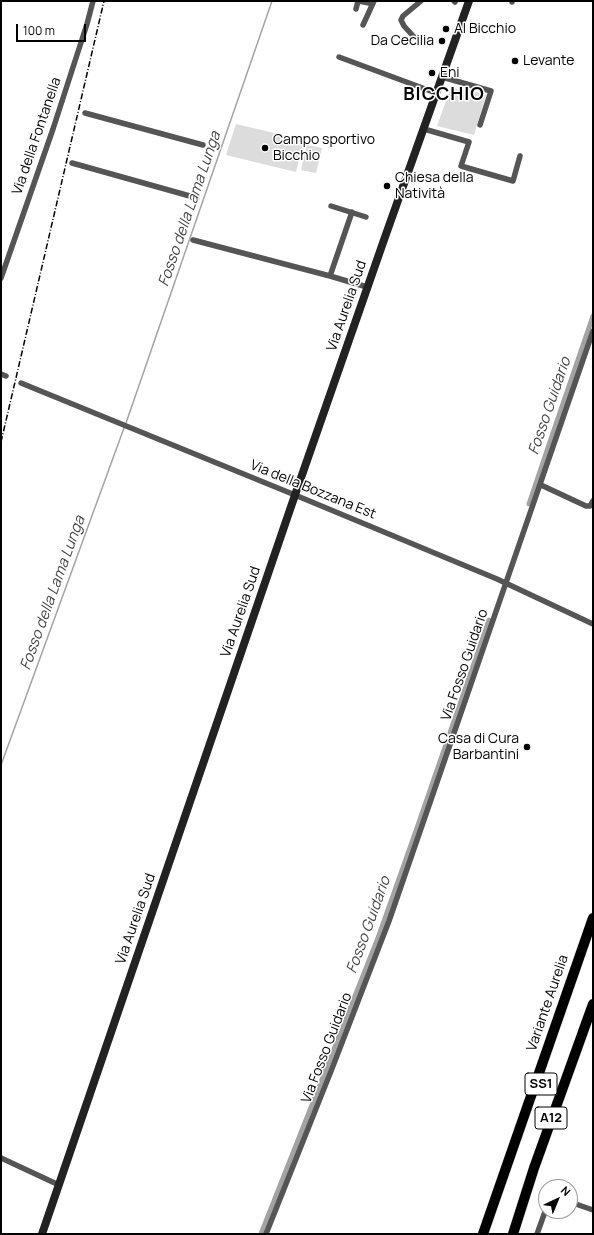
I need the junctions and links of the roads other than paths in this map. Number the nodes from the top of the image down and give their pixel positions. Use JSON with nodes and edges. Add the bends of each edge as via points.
{"nodes":[{"id":1,"x":93,"y":1,"type":"edge"},
{"id":2,"x":359,"y":1,"type":"edge"},
{"id":3,"x":373,"y":1,"type":"edge"},
{"id":4,"x":421,"y":1,"type":"edge"},
{"id":5,"x":469,"y":1,"type":"edge"},
{"id":6,"x":356,"y":9,"type":"dead end"},
{"id":7,"x":363,"y":25,"type":"dead end"},
{"id":8,"x":414,"y":37,"type":"dead end"},
{"id":9,"x":339,"y":57,"type":"dead end"},
{"id":10,"x":442,"y":77,"type":"junction"},
{"id":11,"x":436,"y":93,"type":"junction"},
{"id":12,"x":84,"y":113,"type":"dead end"},
{"id":13,"x":480,"y":125,"type":"dead end"},
{"id":14,"x":424,"y":129,"type":"junction"},
{"id":15,"x":204,"y":145,"type":"dead end"},
{"id":16,"x":520,"y":156,"type":"dead end"},
{"id":17,"x":72,"y":163,"type":"dead end"},
{"id":18,"x":197,"y":198,"type":"dead end"},
{"id":19,"x":331,"y":206,"type":"dead end"},
{"id":20,"x":352,"y":212,"type":"junction"},
{"id":21,"x":366,"y":216,"type":"dead end"},
{"id":22,"x":193,"y":240,"type":"dead end"},
{"id":23,"x":330,"y":276,"type":"junction"},
{"id":24,"x":1,"y":278,"type":"edge"},
{"id":25,"x":367,"y":287,"type":"junction"},
{"id":26,"x":593,"y":331,"type":"edge"},
{"id":27,"x":21,"y":383,"type":"dead end"},
{"id":28,"x":541,"y":485,"type":"junction"},
{"id":29,"x":295,"y":495,"type":"junction"},
{"id":30,"x":593,"y":502,"type":"edge"},
{"id":31,"x":506,"y":583,"type":"junction"},
{"id":32,"x":593,"y":624,"type":"edge"},
{"id":33,"x":593,"y":918,"type":"edge"},
{"id":34,"x":593,"y":934,"type":"edge"},
{"id":35,"x":593,"y":1004,"type":"edge"},
{"id":36,"x":593,"y":1024,"type":"edge"},
{"id":37,"x":1,"y":1158,"type":"edge"},
{"id":38,"x":59,"y":1185,"type":"junction"},
{"id":39,"x":578,"y":1205,"type":"edge"},
{"id":40,"x":593,"y":1210,"type":"edge"},
{"id":41,"x":542,"y":1219,"type":"edge"},
{"id":42,"x":42,"y":1234,"type":"edge"},
{"id":43,"x":266,"y":1234,"type":"edge"},
{"id":44,"x":483,"y":1234,"type":"edge"},
{"id":45,"x":489,"y":1234,"type":"edge"},
{"id":46,"x":513,"y":1234,"type":"edge"},
{"id":47,"x":520,"y":1234,"type":"edge"},
{"id":48,"x":537,"y":1234,"type":"edge"}],
"edges":[{"from":1,"to":24,"type":"street","name":"Via della Fontanella","via":[[58,114]]},
{"from":2,"to":3,"type":"street"},
{"from":2,"to":6,"type":"street"},
{"from":3,"to":7,"type":"street"},
{"from":4,"to":8,"type":"street","via":[[401,20]]},
{"from":5,"to":10,"type":"main road","name":"Via Aurelia Sud"},
{"from":9,"to":11,"type":"street"},
{"from":10,"to":11,"type":"main road","name":"Via Aurelia Sud"},
{"from":10,"to":13,"type":"street","via":[[491,91]]},
{"from":11,"to":14,"type":"main road","name":"Via Aurelia Sud"},
{"from":12,"to":15,"type":"street"},
{"from":14,"to":16,"type":"street","via":[[468,142],[461,166],[513,181]]},
{"from":14,"to":25,"type":"main road","name":"Via Aurelia Sud"},
{"from":17,"to":18,"type":"street"},
{"from":19,"to":20,"type":"street"},
{"from":20,"to":21,"type":"street"},
{"from":20,"to":23,"type":"street"},
{"from":22,"to":23,"type":"street"},
{"from":23,"to":25,"type":"street"},
{"from":25,"to":29,"type":"main road","name":"Via Aurelia Sud"},
{"from":26,"to":28,"type":"street","name":"Via Fosso Guidario"},
{"from":27,"to":29,"type":"street","name":"Via della Bozzana Est"},
{"from":28,"to":30,"type":"street","via":[[586,506]]},
{"from":28,"to":31,"type":"street","name":"Via Fosso Guidario"},
{"from":29,"to":31,"type":"street","name":"Via della Bozzana Est"},
{"from":29,"to":38,"type":"main road","name":"Via Aurelia Sud"},
{"from":31,"to":32,"type":"street","name":"Via della Bozzana Est"},
{"from":31,"to":43,"type":"street","name":"Via Fosso Guidario","via":[[389,921]]},
{"from":33,"to":44,"type":"highway","name":"Variante Aurelia","number":"SS1"},
{"from":34,"to":45,"type":"highway","name":"Variante Aurelia","number":"SS1"},
{"from":35,"to":46,"type":"highway","number":"A12"},
{"from":36,"to":47,"type":"highway","number":"A12"},
{"from":37,"to":38,"type":"street"},
{"from":38,"to":42,"type":"main road","name":"Via Aurelia Sud"},
{"from":39,"to":40,"type":"street"},
{"from":41,"to":48,"type":"street"}]}
